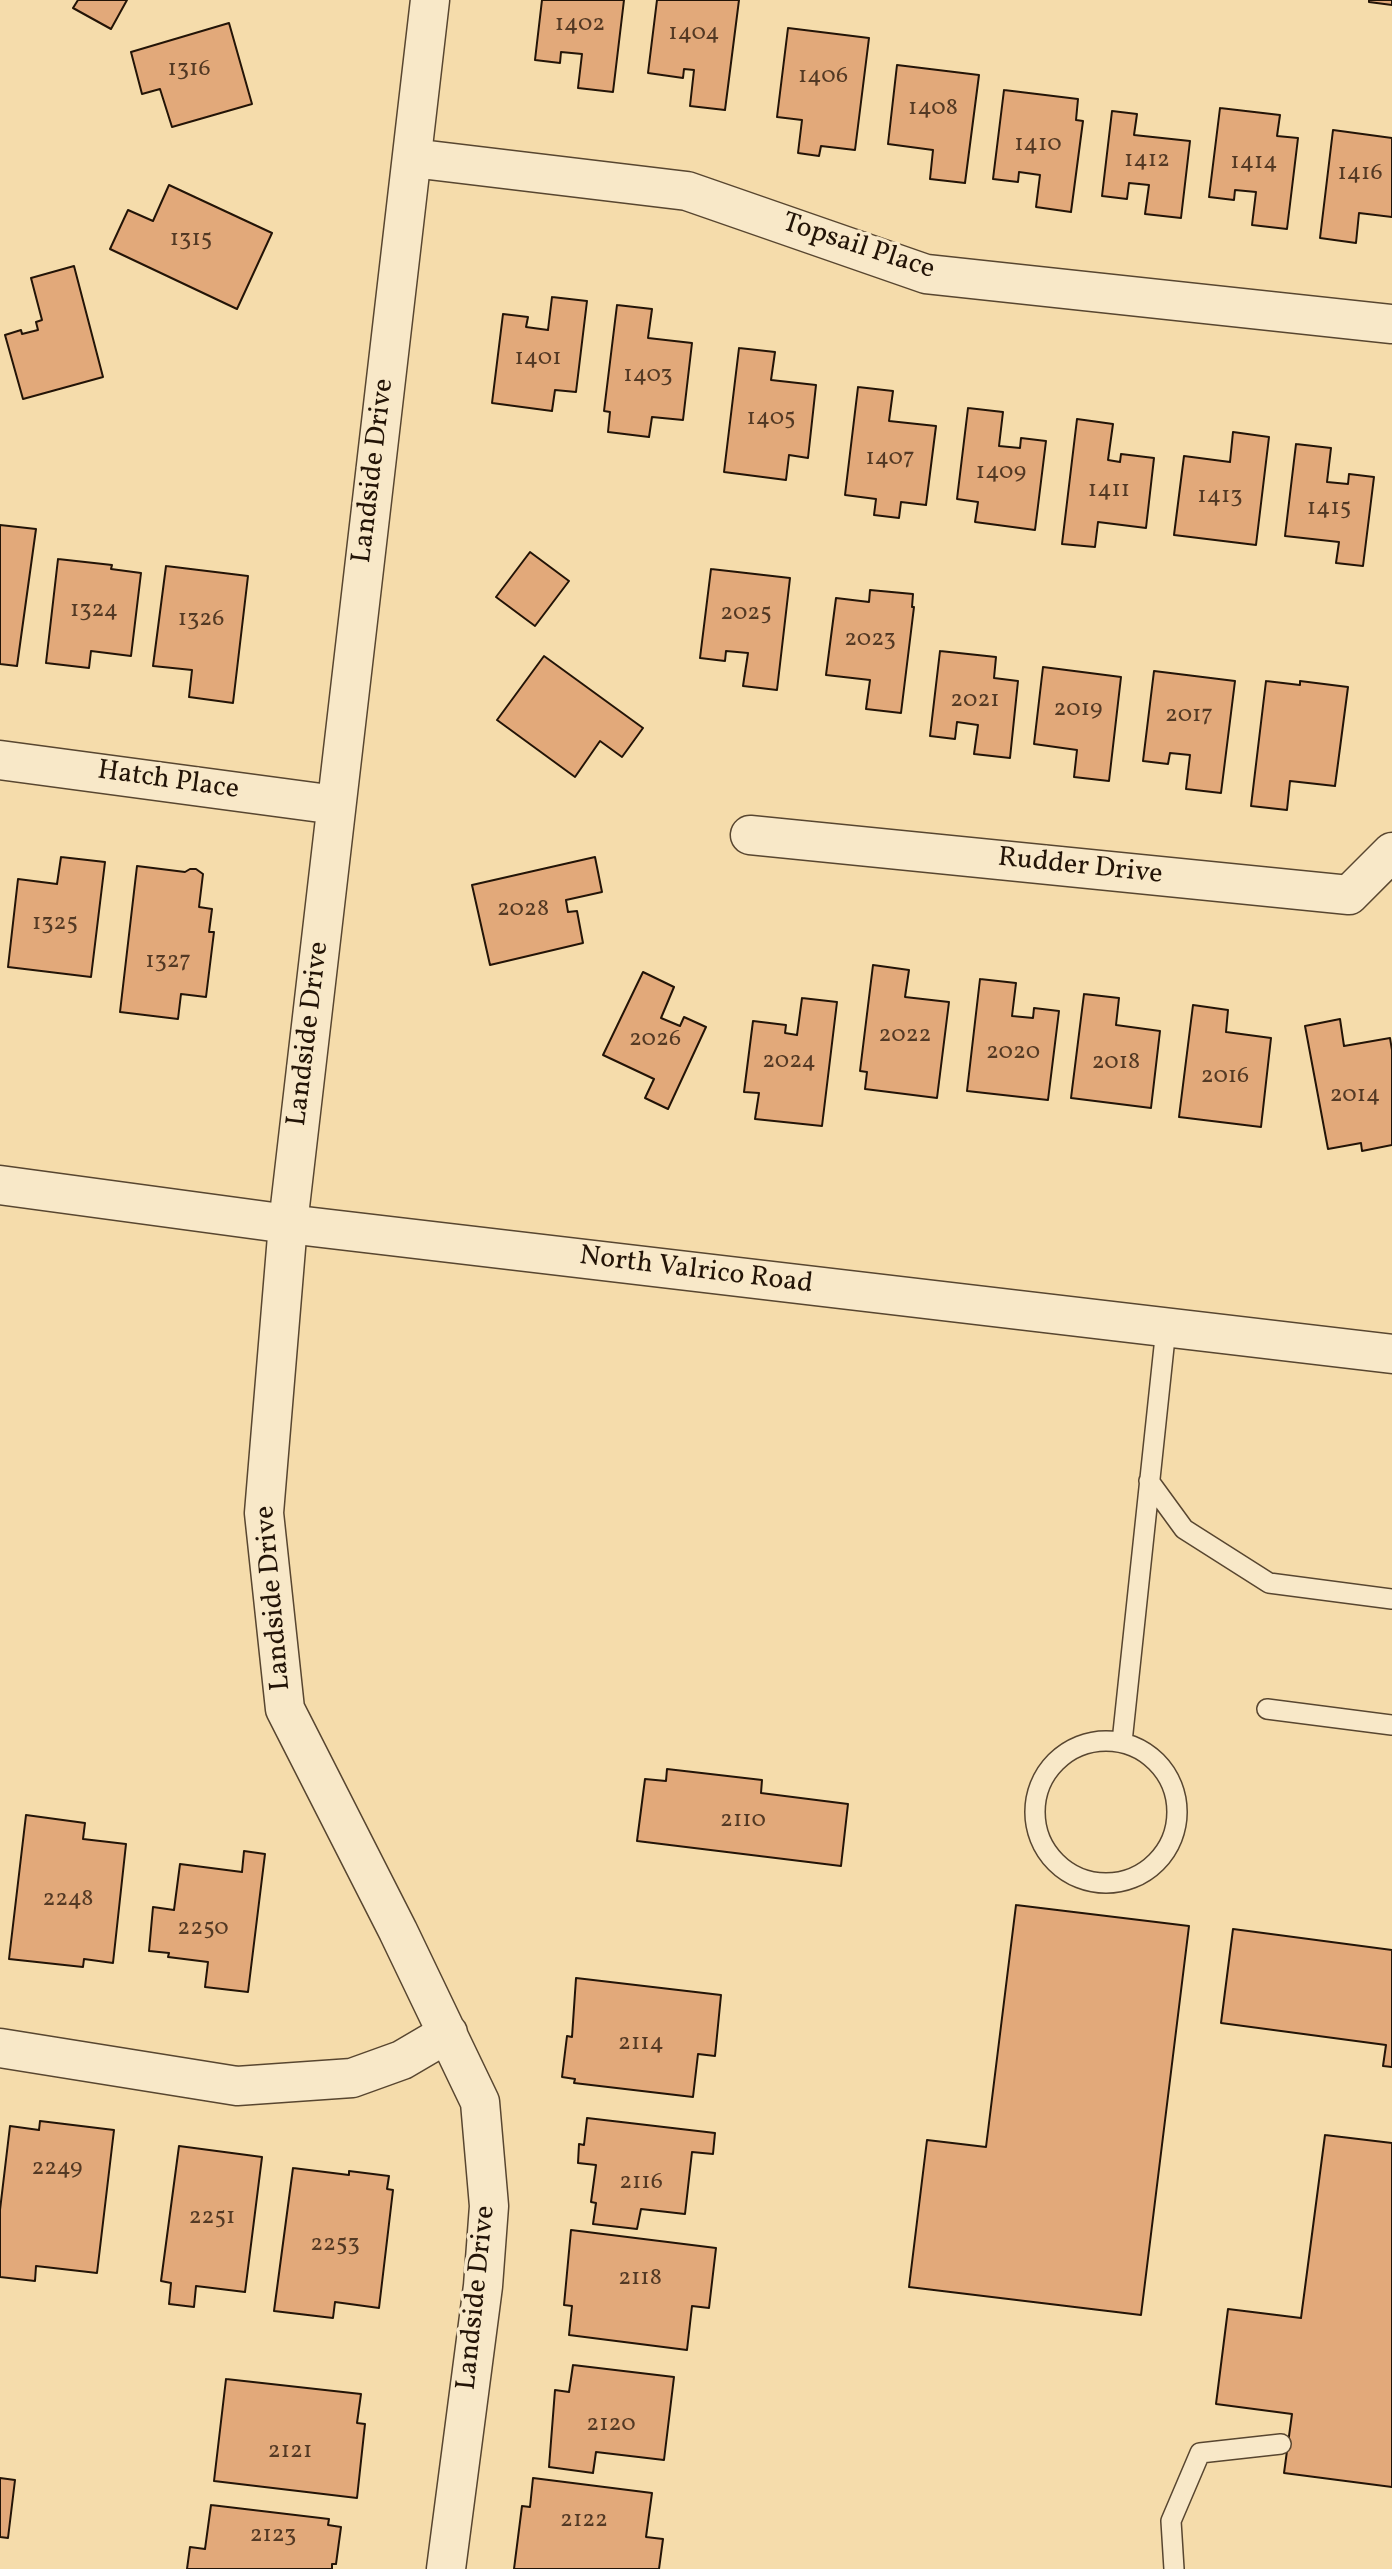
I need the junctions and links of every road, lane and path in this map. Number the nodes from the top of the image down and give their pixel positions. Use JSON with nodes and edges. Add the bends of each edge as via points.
{"nodes":[{"id":1,"x":430,"y":0,"type":"edge"},
{"id":2,"x":412,"y":158,"type":"junction"},
{"id":3,"x":1392,"y":324,"type":"edge"},
{"id":4,"x":0,"y":760,"type":"edge"},
{"id":5,"x":336,"y":805,"type":"junction"},
{"id":6,"x":750,"y":835,"type":"dead end"},
{"id":7,"x":1392,"y":852,"type":"edge"},
{"id":8,"x":0,"y":1185,"type":"edge"},
{"id":9,"x":288,"y":1224,"type":"junction"},
{"id":10,"x":1166,"y":1328,"type":"junction"},
{"id":11,"x":1392,"y":1354,"type":"edge"},
{"id":12,"x":1149,"y":1481,"type":"junction"},
{"id":13,"x":1392,"y":1599,"type":"edge"},
{"id":14,"x":1266,"y":1709,"type":"dead end"},
{"id":15,"x":1392,"y":1726,"type":"edge"},
{"id":16,"x":1122,"y":1742,"type":"junction"},
{"id":17,"x":448,"y":2032,"type":"junction"},
{"id":18,"x":0,"y":2048,"type":"edge"},
{"id":19,"x":1281,"y":2444,"type":"dead end"},
{"id":20,"x":446,"y":2569,"type":"edge"},
{"id":21,"x":1174,"y":2569,"type":"edge"}],
"edges":[{"from":1,"to":2,"type":"street","name":"Landside Drive"},
{"from":2,"to":3,"type":"street","name":"Topsail Place","via":[[687,191],[926,274]]},
{"from":2,"to":5,"type":"street","name":"Landside Drive"},
{"from":4,"to":5,"type":"street","name":"Hatch Place"},
{"from":5,"to":9,"type":"street","name":"Landside Drive"},
{"from":6,"to":7,"type":"street","name":"Rudder Drive","via":[[1349,895]]},
{"from":8,"to":9,"type":"street","name":"North Valrico Road"},
{"from":9,"to":10,"type":"street","name":"North Valrico Road"},
{"from":9,"to":17,"type":"street","name":"Landside Drive","via":[[264,1513],[285,1709]]},
{"from":10,"to":11,"type":"street","name":"North Valrico Road"},
{"from":10,"to":12,"type":"lane"},
{"from":12,"to":13,"type":"lane","via":[[1184,1528],[1269,1583]]},
{"from":12,"to":16,"type":"lane"},
{"from":14,"to":15,"type":"lane"},
{"from":16,"to":16,"type":"lane","via":[[1098,1740],[1074,1748],[1055,1762],[1041,1782],[1035,1805],[1037,1829],[1046,1852],[1082,1881],[1128,1881],[1150,1870],[1166,1853],[1175,1831],[1178,1809],[1173,1786],[1161,1766]]},
{"from":17,"to":18,"type":"street","via":[[402,2060],[352,2078],[237,2086]]},
{"from":17,"to":20,"type":"street","name":"Landside Drive","via":[[480,2102],[489,2206]]},
{"from":19,"to":21,"type":"lane","via":[[1200,2453],[1171,2521]]}]}
